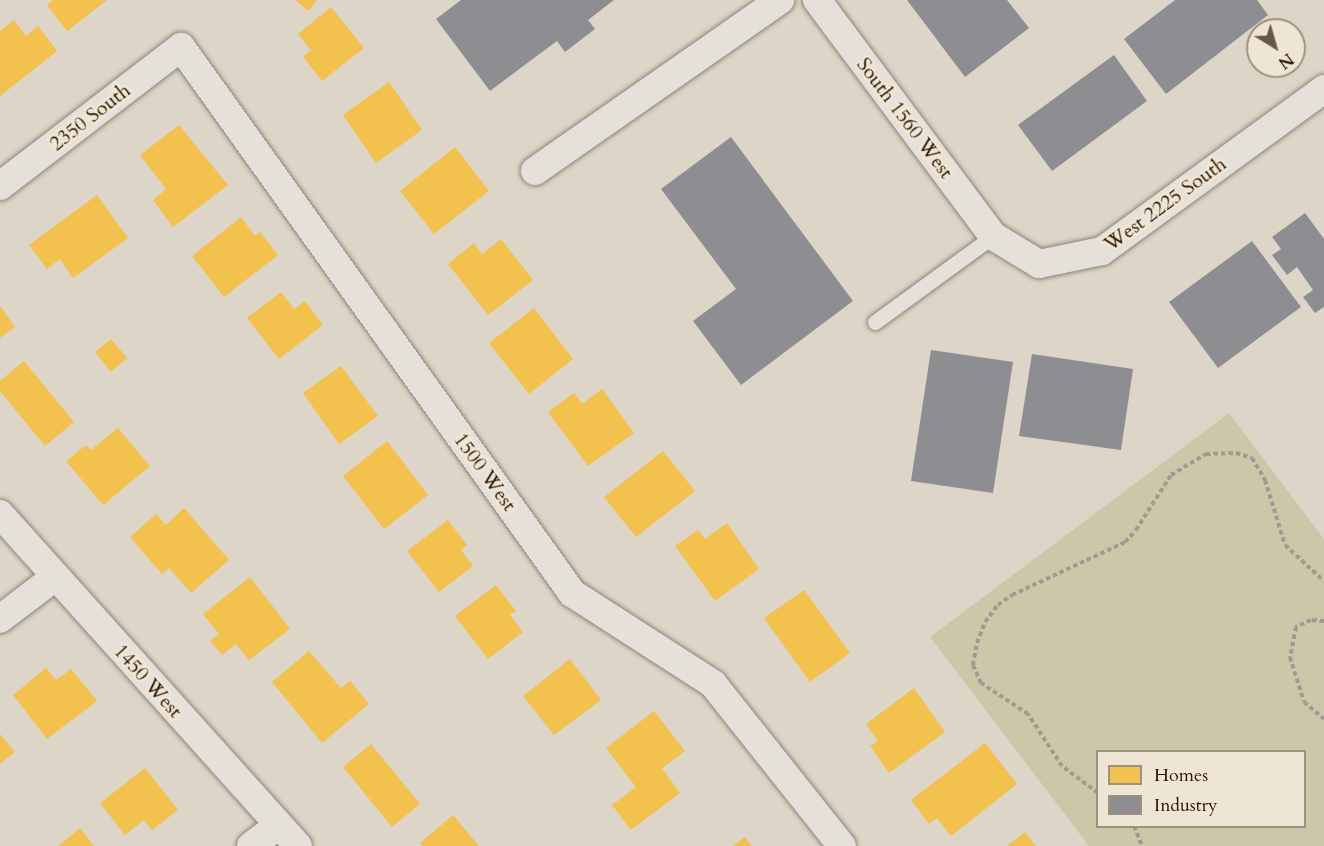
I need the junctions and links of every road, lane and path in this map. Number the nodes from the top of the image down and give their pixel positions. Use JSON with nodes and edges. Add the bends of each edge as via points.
{"nodes":[{"id":1,"x":780,"y":0,"type":"edge"},
{"id":2,"x":817,"y":0,"type":"edge"},
{"id":3,"x":180,"y":47,"type":"joint"},
{"id":4,"x":1324,"y":89,"type":"edge"},
{"id":5,"x":535,"y":171,"type":"dead end"},
{"id":6,"x":0,"y":186,"type":"edge"},
{"id":7,"x":993,"y":236,"type":"junction"},
{"id":8,"x":875,"y":322,"type":"dead end"},
{"id":9,"x":0,"y":514,"type":"edge"},
{"id":10,"x":55,"y":577,"type":"junction"},
{"id":11,"x":1324,"y":580,"type":"edge"},
{"id":12,"x":0,"y":619,"type":"edge"},
{"id":13,"x":1324,"y":621,"type":"edge"},
{"id":14,"x":1324,"y":719,"type":"edge"},
{"id":15,"x":1096,"y":792,"type":"edge"},
{"id":16,"x":279,"y":825,"type":"junction"},
{"id":17,"x":1135,"y":828,"type":"edge"},
{"id":18,"x":251,"y":846,"type":"edge"},
{"id":19,"x":298,"y":846,"type":"edge"},
{"id":20,"x":842,"y":846,"type":"edge"},
{"id":21,"x":1142,"y":846,"type":"edge"}],
"edges":[{"from":1,"to":5,"type":"street"},
{"from":2,"to":7,"type":"street","name":"South 1560 West"},
{"from":3,"to":6,"type":"street","name":"2350 South"},
{"from":3,"to":20,"type":"street","name":"1500 West","via":[[572,592],[713,684]]},
{"from":4,"to":7,"type":"street","name":"West 2225 South","via":[[1102,251],[1039,264]]},
{"from":7,"to":8,"type":"lane"},
{"from":9,"to":10,"type":"street","name":"1450 West"},
{"from":10,"to":12,"type":"street"},
{"from":10,"to":16,"type":"street","name":"1450 West"},
{"from":11,"to":15,"type":"path","via":[[1285,545],[1265,480],[1252,458],[1236,453],[1206,454],[1171,475],[1125,542],[998,605],[985,622],[977,643],[973,665],[981,683],[1028,714],[1062,766]]},
{"from":13,"to":14,"type":"path","via":[[1311,620],[1296,627],[1290,657],[1304,702]]},
{"from":16,"to":18,"type":"street"},
{"from":16,"to":19,"type":"street","name":"1450 West"},
{"from":17,"to":21,"type":"path"}]}
